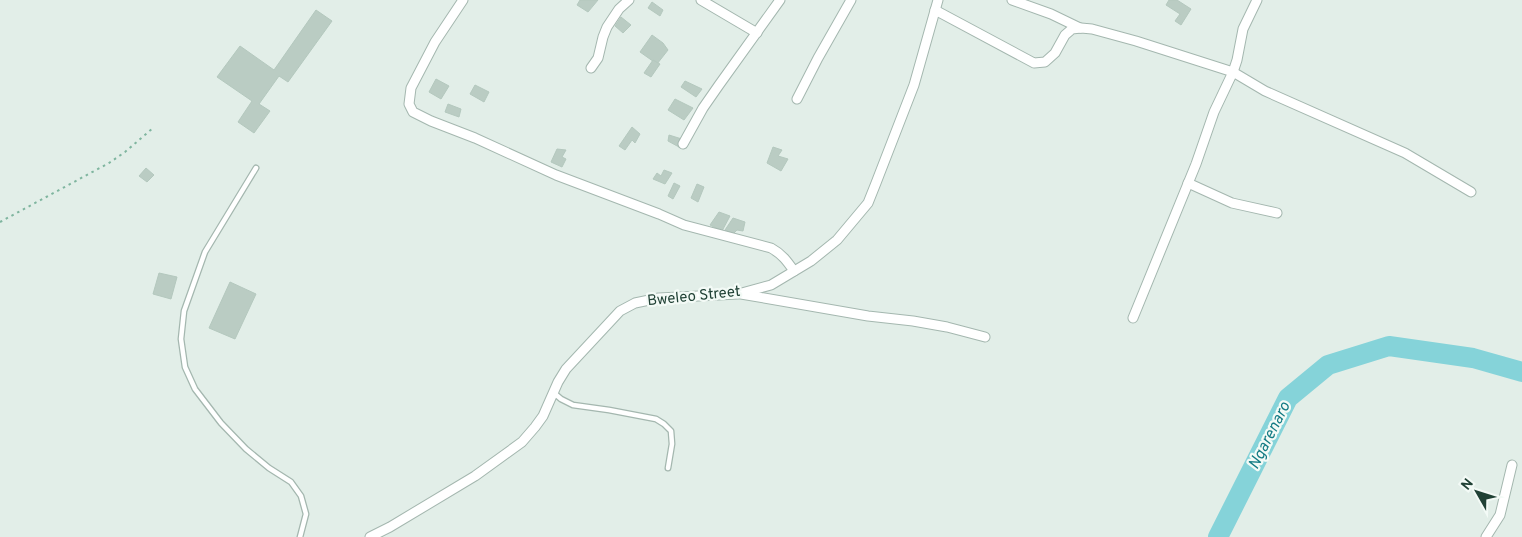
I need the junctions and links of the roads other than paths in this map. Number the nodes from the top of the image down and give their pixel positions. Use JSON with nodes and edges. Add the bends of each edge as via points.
{"nodes":[{"id":1,"x":463,"y":0,"type":"edge"},
{"id":2,"x":630,"y":0,"type":"edge"},
{"id":3,"x":701,"y":0,"type":"edge"},
{"id":4,"x":780,"y":0,"type":"edge"},
{"id":5,"x":852,"y":0,"type":"edge"},
{"id":6,"x":938,"y":0,"type":"edge"},
{"id":7,"x":1012,"y":0,"type":"edge"},
{"id":8,"x":1257,"y":0,"type":"edge"},
{"id":9,"x":935,"y":10,"type":"junction"},
{"id":10,"x":1081,"y":28,"type":"junction"},
{"id":11,"x":757,"y":33,"type":"junction"},
{"id":12,"x":591,"y":68,"type":"dead end"},
{"id":13,"x":1233,"y":72,"type":"junction"},
{"id":14,"x":797,"y":99,"type":"dead end"},
{"id":15,"x":683,"y":144,"type":"dead end"},
{"id":16,"x":256,"y":168,"type":"dead end"},
{"id":17,"x":1188,"y":183,"type":"junction"},
{"id":18,"x":1472,"y":192,"type":"dead end"},
{"id":19,"x":1277,"y":213,"type":"dead end"},
{"id":20,"x":794,"y":272,"type":"junction"},
{"id":21,"x":738,"y":294,"type":"junction"},
{"id":22,"x":1133,"y":318,"type":"dead end"},
{"id":23,"x":985,"y":338,"type":"dead end"},
{"id":24,"x":554,"y":393,"type":"junction"},
{"id":25,"x":1512,"y":465,"type":"dead end"},
{"id":26,"x":668,"y":468,"type":"dead end"},
{"id":27,"x":300,"y":537,"type":"edge"},
{"id":28,"x":370,"y":537,"type":"edge"},
{"id":29,"x":1486,"y":537,"type":"edge"}],
"edges":[{"from":1,"to":20,"type":"street","via":[[411,88],[413,112],[556,175],[684,225],[771,248],[780,252]]},
{"from":2,"to":12,"type":"street","via":[[619,9],[607,27],[598,58]]},
{"from":3,"to":11,"type":"street"},
{"from":4,"to":11,"type":"street"},
{"from":5,"to":14,"type":"street"},
{"from":6,"to":9,"type":"street","name":"Bweleo Street"},
{"from":7,"to":10,"type":"street"},
{"from":8,"to":13,"type":"street","via":[[1243,29]]},
{"from":9,"to":10,"type":"street","via":[[1034,63],[1045,62],[1065,35],[1072,29]]},
{"from":9,"to":20,"type":"street","name":"Bweleo Street","via":[[914,85],[868,203],[837,240]]},
{"from":10,"to":13,"type":"street","via":[[1136,41]]},
{"from":11,"to":15,"type":"street","via":[[719,84]]},
{"from":13,"to":17,"type":"street","via":[[1214,112]]},
{"from":13,"to":18,"type":"street","via":[[1265,91],[1404,154]]},
{"from":16,"to":27,"type":"lane","via":[[206,252],[184,311],[185,367],[196,390],[221,423],[246,449],[291,482],[301,496],[306,514]]},
{"from":17,"to":19,"type":"street","via":[[1232,203]]},
{"from":17,"to":22,"type":"street"},
{"from":20,"to":21,"type":"street","name":"Bweleo Street","via":[[771,284]]},
{"from":21,"to":23,"type":"street","via":[[947,327]]},
{"from":21,"to":24,"type":"street","name":"Bweleo Street","via":[[659,298],[635,303],[620,311],[566,369]]},
{"from":24,"to":26,"type":"lane","via":[[573,406],[609,410],[664,424],[671,431]]},
{"from":24,"to":28,"type":"street","name":"Bweleo Street","via":[[543,416],[522,442],[475,476]]},
{"from":25,"to":29,"type":"street","via":[[1500,515]]}]}
